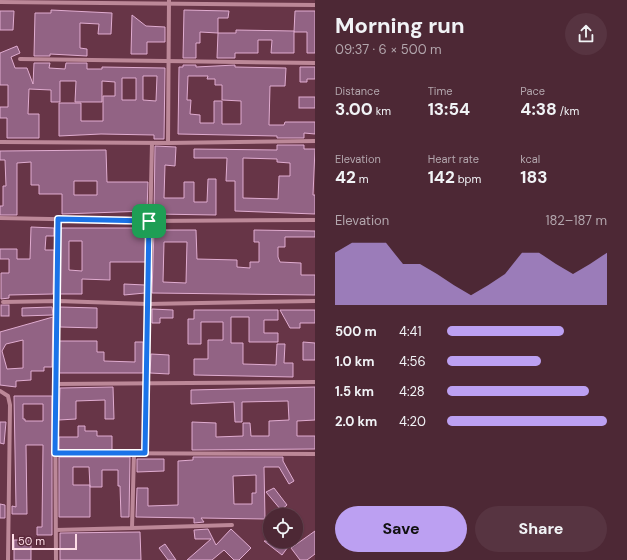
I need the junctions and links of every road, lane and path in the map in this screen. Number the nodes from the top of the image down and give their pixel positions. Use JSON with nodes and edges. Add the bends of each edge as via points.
{"nodes":[{"id":1,"x":169,"y":1,"type":"edge"},
{"id":2,"x":0,"y":2,"type":"edge"},
{"id":3,"x":315,"y":5,"type":"edge"},
{"id":4,"x":20,"y":59,"type":"dead end"},
{"id":5,"x":169,"y":61,"type":"junction"},
{"id":6,"x":315,"y":63,"type":"edge"},
{"id":7,"x":315,"y":141,"type":"edge"},
{"id":8,"x":0,"y":142,"type":"edge"},
{"id":9,"x":152,"y":143,"type":"junction"},
{"id":10,"x":168,"y":143,"type":"junction"},
{"id":11,"x":0,"y":218,"type":"edge"},
{"id":12,"x":58,"y":219,"type":"junction"},
{"id":13,"x":315,"y":220,"type":"edge"},
{"id":14,"x":149,"y":221,"type":"junction"},
{"id":15,"x":58,"y":301,"type":"junction"},
{"id":16,"x":315,"y":301,"type":"edge"},
{"id":17,"x":3,"y":302,"type":"dead end"},
{"id":18,"x":147,"y":304,"type":"junction"},
{"id":19,"x":315,"y":382,"type":"edge"},
{"id":20,"x":55,"y":384,"type":"junction"},
{"id":21,"x":145,"y":384,"type":"junction"},
{"id":22,"x":0,"y":391,"type":"edge"},
{"id":23,"x":55,"y":453,"type":"junction"},
{"id":24,"x":134,"y":453,"type":"junction"},
{"id":25,"x":145,"y":453,"type":"junction"},
{"id":26,"x":315,"y":454,"type":"edge"},
{"id":27,"x":232,"y":525,"type":"dead end"},
{"id":28,"x":132,"y":528,"type":"junction"},
{"id":29,"x":56,"y":530,"type":"junction"},
{"id":30,"x":8,"y":560,"type":"edge"},
{"id":31,"x":56,"y":560,"type":"edge"}],
"edges":[{"from":1,"to":2,"type":"street"},
{"from":1,"to":3,"type":"street"},
{"from":1,"to":5,"type":"street"},
{"from":4,"to":5,"type":"street"},
{"from":5,"to":6,"type":"street"},
{"from":5,"to":10,"type":"street"},
{"from":7,"to":10,"type":"street"},
{"from":8,"to":9,"type":"street"},
{"from":9,"to":10,"type":"street"},
{"from":9,"to":14,"type":"street"},
{"from":11,"to":12,"type":"street"},
{"from":12,"to":14,"type":"street"},
{"from":12,"to":15,"type":"street"},
{"from":13,"to":14,"type":"street"},
{"from":14,"to":18,"type":"street"},
{"from":15,"to":17,"type":"street"},
{"from":15,"to":18,"type":"street"},
{"from":15,"to":20,"type":"street"},
{"from":16,"to":18,"type":"street"},
{"from":18,"to":21,"type":"street"},
{"from":19,"to":21,"type":"street"},
{"from":20,"to":21,"type":"street"},
{"from":20,"to":23,"type":"street"},
{"from":21,"to":25,"type":"street"},
{"from":22,"to":30,"type":"street","via":[[8,396],[10,405]]},
{"from":23,"to":24,"type":"street"},
{"from":23,"to":29,"type":"street"},
{"from":24,"to":25,"type":"street"},
{"from":24,"to":28,"type":"street"},
{"from":25,"to":26,"type":"street"},
{"from":27,"to":28,"type":"street"},
{"from":28,"to":29,"type":"street"},
{"from":29,"to":31,"type":"street"}]}
